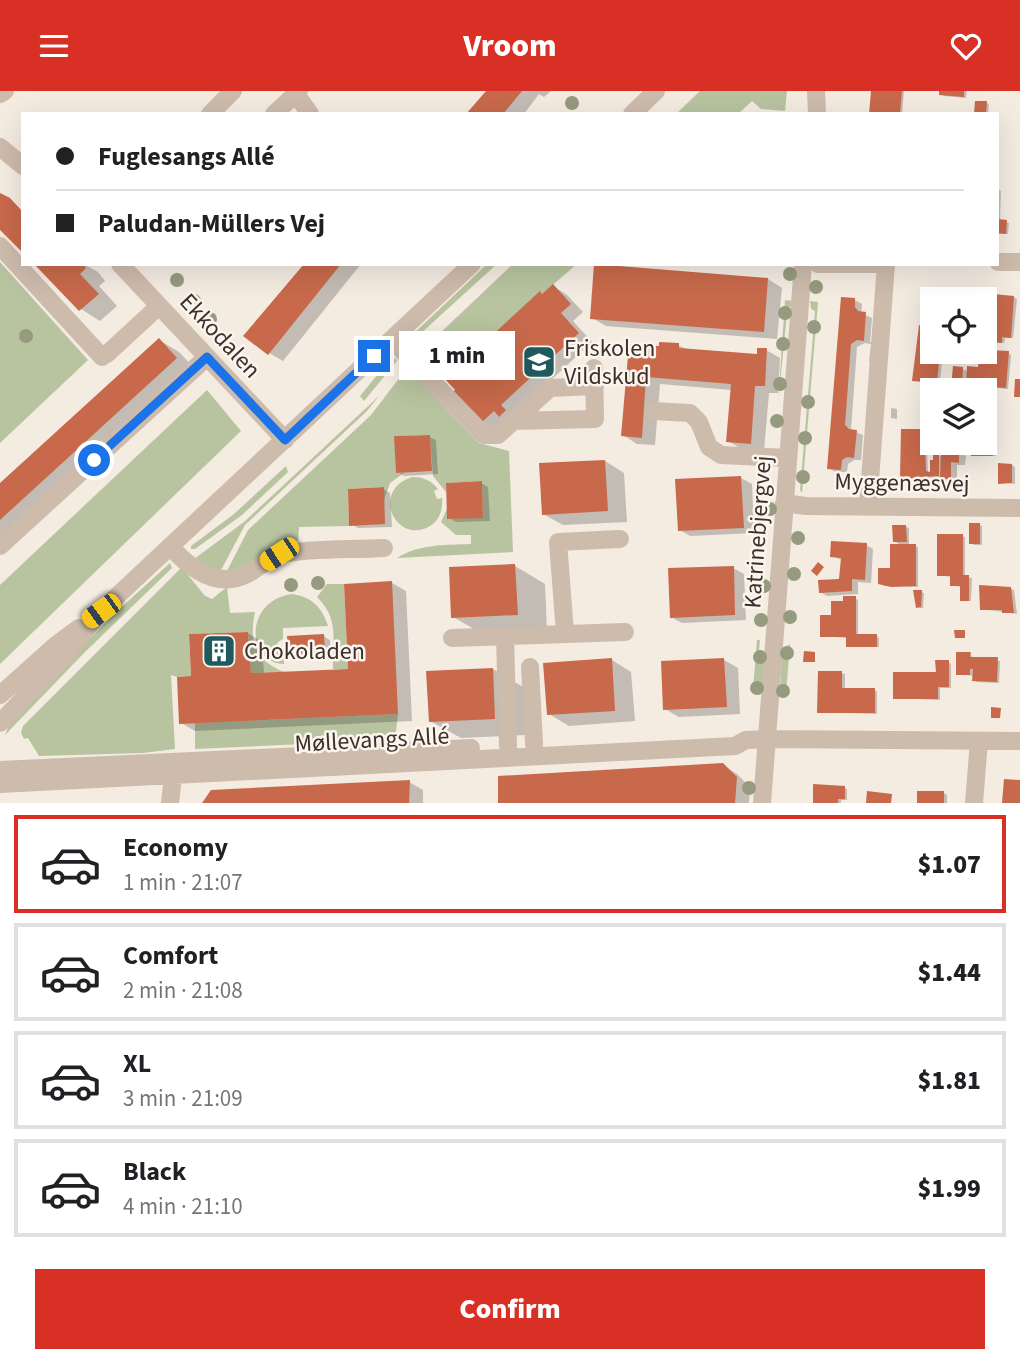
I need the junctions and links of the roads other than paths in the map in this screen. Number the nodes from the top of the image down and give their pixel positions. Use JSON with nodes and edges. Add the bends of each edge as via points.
{"nodes":[{"id":1,"x":5,"y":91,"type":"edge"},
{"id":2,"x":233,"y":91,"type":"edge"},
{"id":3,"x":272,"y":91,"type":"edge"},
{"id":4,"x":656,"y":91,"type":"edge"},
{"id":5,"x":816,"y":91,"type":"edge"},
{"id":6,"x":0,"y":94,"type":"edge"},
{"id":7,"x":288,"y":101,"type":"edge"},
{"id":8,"x":212,"y":112,"type":"edge"},
{"id":9,"x":307,"y":112,"type":"edge"},
{"id":10,"x":634,"y":112,"type":"edge"},
{"id":11,"x":817,"y":112,"type":"edge"},
{"id":12,"x":0,"y":147,"type":"edge"},
{"id":13,"x":21,"y":164,"type":"edge"},
{"id":14,"x":0,"y":246,"type":"edge"},
{"id":15,"x":999,"y":262,"type":"edge"},
{"id":16,"x":1020,"y":262,"type":"edge"},
{"id":17,"x":122,"y":266,"type":"edge"},
{"id":18,"x":470,"y":266,"type":"edge"},
{"id":19,"x":803,"y":266,"type":"edge"},
{"id":20,"x":886,"y":266,"type":"edge"},
{"id":21,"x":159,"y":306,"type":"junction"},
{"id":22,"x":392,"y":340,"type":"junction"},
{"id":23,"x":207,"y":357,"type":"junction"},
{"id":24,"x":653,"y":411,"type":"dead end"},
{"id":25,"x":512,"y":421,"type":"junction"},
{"id":26,"x":285,"y":440,"type":"junction"},
{"id":27,"x":788,"y":458,"type":"junction"},
{"id":28,"x":784,"y":503,"type":"junction"},
{"id":29,"x":868,"y":507,"type":"junction"},
{"id":30,"x":1020,"y":508,"type":"edge"},
{"id":31,"x":620,"y":539,"type":"dead end"},
{"id":32,"x":0,"y":546,"type":"edge"},
{"id":33,"x":170,"y":546,"type":"junction"},
{"id":34,"x":384,"y":548,"type":"dead end"},
{"id":35,"x":101,"y":611,"type":"junction"},
{"id":36,"x":565,"y":632,"type":"junction"},
{"id":37,"x":625,"y":632,"type":"dead end"},
{"id":38,"x":505,"y":636,"type":"junction"},
{"id":39,"x":452,"y":638,"type":"dead end"},
{"id":40,"x":530,"y":667,"type":"dead end"},
{"id":41,"x":0,"y":695,"type":"edge"},
{"id":42,"x":0,"y":723,"type":"edge"},
{"id":43,"x":767,"y":739,"type":"junction"},
{"id":44,"x":746,"y":740,"type":"junction"},
{"id":45,"x":979,"y":741,"type":"junction"},
{"id":46,"x":1020,"y":741,"type":"edge"},
{"id":47,"x":534,"y":744,"type":"junction"},
{"id":48,"x":508,"y":746,"type":"junction"},
{"id":49,"x":0,"y":770,"type":"edge"},
{"id":50,"x":173,"y":776,"type":"junction"},
{"id":51,"x":0,"y":784,"type":"edge"},
{"id":52,"x":170,"y":803,"type":"edge"},
{"id":53,"x":762,"y":803,"type":"edge"},
{"id":54,"x":974,"y":803,"type":"edge"}],
"edges":[{"from":1,"to":6,"type":"street"},
{"from":2,"to":8,"type":"street"},
{"from":3,"to":7,"type":"street"},
{"from":4,"to":10,"type":"street"},
{"from":5,"to":11,"type":"street"},
{"from":7,"to":9,"type":"street"},
{"from":12,"to":13,"type":"street"},
{"from":14,"to":21,"type":"street","via":[[104,356]]},
{"from":15,"to":16,"type":"street"},
{"from":17,"to":21,"type":"street","name":"Ekkodalen"},
{"from":18,"to":22,"type":"street"},
{"from":19,"to":27,"type":"street","name":"Katrinebjergvej"},
{"from":20,"to":29,"type":"street"},
{"from":21,"to":23,"type":"street","name":"Ekkodalen"},
{"from":22,"to":25,"type":"street","via":[[484,435],[498,435]]},
{"from":22,"to":26,"type":"street"},
{"from":23,"to":26,"type":"street","name":"Ekkodalen"},
{"from":23,"to":32,"type":"street"},
{"from":24,"to":27,"type":"street","via":[[690,414],[699,422],[709,447],[721,455]]},
{"from":25,"to":25,"type":"street","via":[[595,419],[595,377],[550,388]]},
{"from":26,"to":33,"type":"street"},
{"from":27,"to":28,"type":"street","name":"Katrinebjergvej"},
{"from":28,"to":29,"type":"street","name":"Myggenæsvej"},
{"from":28,"to":43,"type":"street","name":"Katrinebjergvej"},
{"from":29,"to":30,"type":"street","name":"Myggenæsvej"},
{"from":31,"to":36,"type":"street","via":[[558,542]]},
{"from":33,"to":34,"type":"street","via":[[203,575],[221,579],[247,575],[279,554]]},
{"from":33,"to":35,"type":"street"},
{"from":35,"to":41,"type":"street"},
{"from":35,"to":42,"type":"street"},
{"from":36,"to":37,"type":"street"},
{"from":36,"to":38,"type":"street"},
{"from":38,"to":39,"type":"street"},
{"from":38,"to":48,"type":"street"},
{"from":40,"to":47,"type":"street"},
{"from":43,"to":44,"type":"street","name":"Møllevangs Allé"},
{"from":43,"to":45,"type":"street","name":"Møllevangs Allé"},
{"from":43,"to":53,"type":"street","name":"Katrinebjergvej"},
{"from":44,"to":47,"type":"street","name":"Møllevangs Allé","via":[[733,734]]},
{"from":44,"to":50,"type":"street","name":"Møllevangs Allé","via":[[735,746]]},
{"from":45,"to":46,"type":"street","name":"Møllevangs Allé"},
{"from":45,"to":54,"type":"street"},
{"from":47,"to":48,"type":"street","name":"Møllevangs Allé"},
{"from":48,"to":49,"type":"street","name":"Møllevangs Allé"},
{"from":50,"to":51,"type":"street","name":"Møllevangs Allé"},
{"from":50,"to":52,"type":"street"}]}
